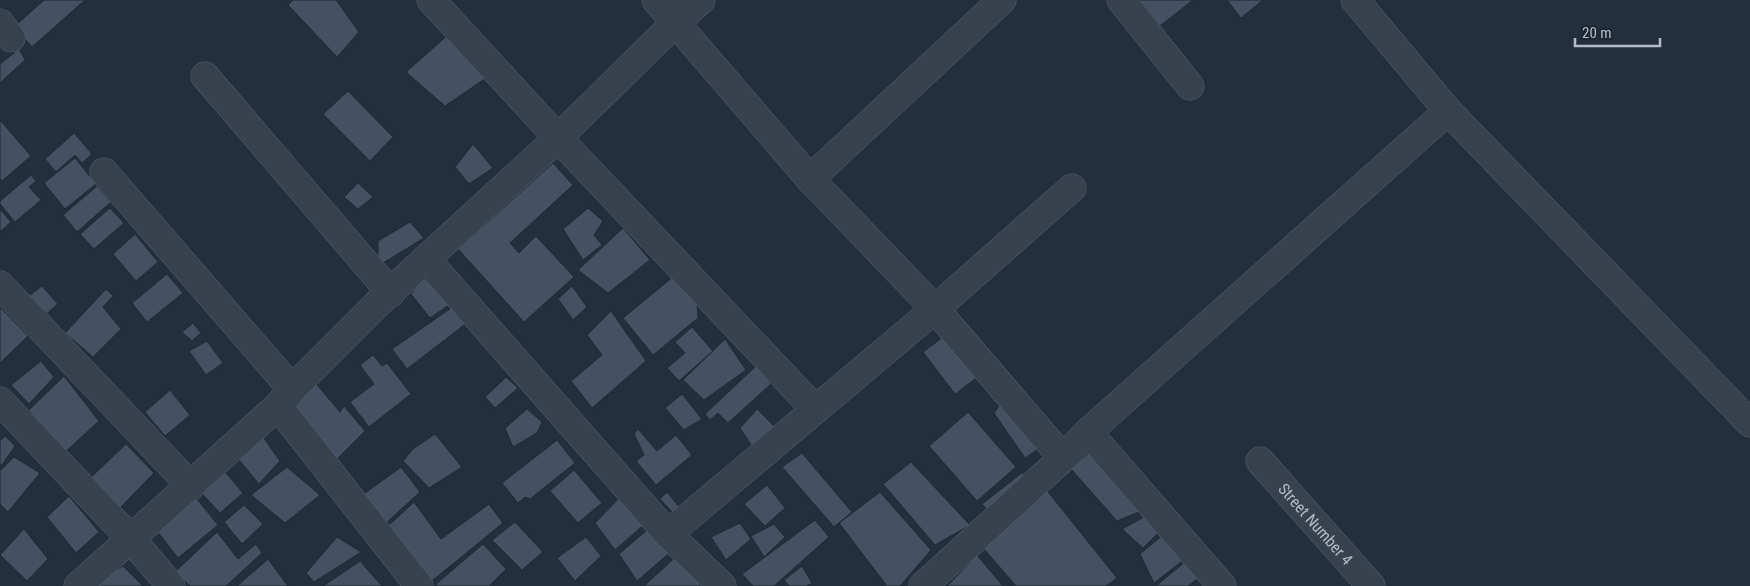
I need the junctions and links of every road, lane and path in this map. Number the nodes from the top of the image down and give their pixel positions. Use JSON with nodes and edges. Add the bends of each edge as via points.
{"nodes":[{"id":1,"x":431,"y":0,"type":"edge"},
{"id":2,"x":656,"y":0,"type":"edge"},
{"id":3,"x":701,"y":0,"type":"edge"},
{"id":4,"x":1002,"y":0,"type":"edge"},
{"id":5,"x":1120,"y":0,"type":"edge"},
{"id":6,"x":1355,"y":0,"type":"edge"},
{"id":7,"x":676,"y":22,"type":"junction"},
{"id":8,"x":205,"y":76,"type":"dead end"},
{"id":9,"x":1190,"y":86,"type":"dead end"},
{"id":10,"x":1448,"y":111,"type":"junction"},
{"id":11,"x":558,"y":138,"type":"junction"},
{"id":12,"x":104,"y":172,"type":"dead end"},
{"id":13,"x":810,"y":179,"type":"junction"},
{"id":14,"x":1072,"y":188,"type":"dead end"},
{"id":15,"x":426,"y":258,"type":"junction"},
{"id":16,"x":0,"y":285,"type":"edge"},
{"id":17,"x":391,"y":293,"type":"junction"},
{"id":18,"x":935,"y":309,"type":"junction"},
{"id":19,"x":286,"y":398,"type":"junction"},
{"id":20,"x":0,"y":401,"type":"edge"},
{"id":21,"x":815,"y":409,"type":"junction"},
{"id":22,"x":1750,"y":423,"type":"edge"},
{"id":23,"x":1088,"y":432,"type":"junction"},
{"id":24,"x":1063,"y":458,"type":"junction"},
{"id":25,"x":1260,"y":461,"type":"dead end"},
{"id":26,"x":191,"y":486,"type":"junction"},
{"id":27,"x":668,"y":534,"type":"junction"},
{"id":28,"x":131,"y":539,"type":"junction"},
{"id":29,"x":78,"y":586,"type":"edge"},
{"id":30,"x":171,"y":586,"type":"edge"},
{"id":31,"x":419,"y":586,"type":"edge"},
{"id":32,"x":722,"y":586,"type":"edge"},
{"id":33,"x":924,"y":586,"type":"edge"},
{"id":34,"x":1222,"y":586,"type":"edge"},
{"id":35,"x":1371,"y":586,"type":"edge"}],
"edges":[{"from":1,"to":11,"type":"street"},
{"from":2,"to":7,"type":"street"},
{"from":3,"to":7,"type":"street"},
{"from":4,"to":13,"type":"street"},
{"from":5,"to":9,"type":"street"},
{"from":6,"to":10,"type":"street"},
{"from":7,"to":11,"type":"street"},
{"from":7,"to":13,"type":"street"},
{"from":8,"to":17,"type":"street"},
{"from":10,"to":22,"type":"street"},
{"from":10,"to":23,"type":"street"},
{"from":11,"to":15,"type":"street"},
{"from":11,"to":21,"type":"street"},
{"from":12,"to":19,"type":"street"},
{"from":13,"to":18,"type":"street"},
{"from":14,"to":18,"type":"street"},
{"from":15,"to":17,"type":"street"},
{"from":15,"to":27,"type":"street"},
{"from":16,"to":26,"type":"street"},
{"from":17,"to":19,"type":"street"},
{"from":18,"to":21,"type":"street"},
{"from":18,"to":24,"type":"street"},
{"from":19,"to":26,"type":"street"},
{"from":19,"to":31,"type":"street"},
{"from":20,"to":28,"type":"street"},
{"from":21,"to":27,"type":"street"},
{"from":23,"to":24,"type":"street"},
{"from":23,"to":34,"type":"street"},
{"from":24,"to":33,"type":"street"},
{"from":25,"to":35,"type":"street","name":"Street Number 4"},
{"from":26,"to":28,"type":"street"},
{"from":27,"to":32,"type":"street"},
{"from":28,"to":29,"type":"street"},
{"from":28,"to":30,"type":"street"}]}
